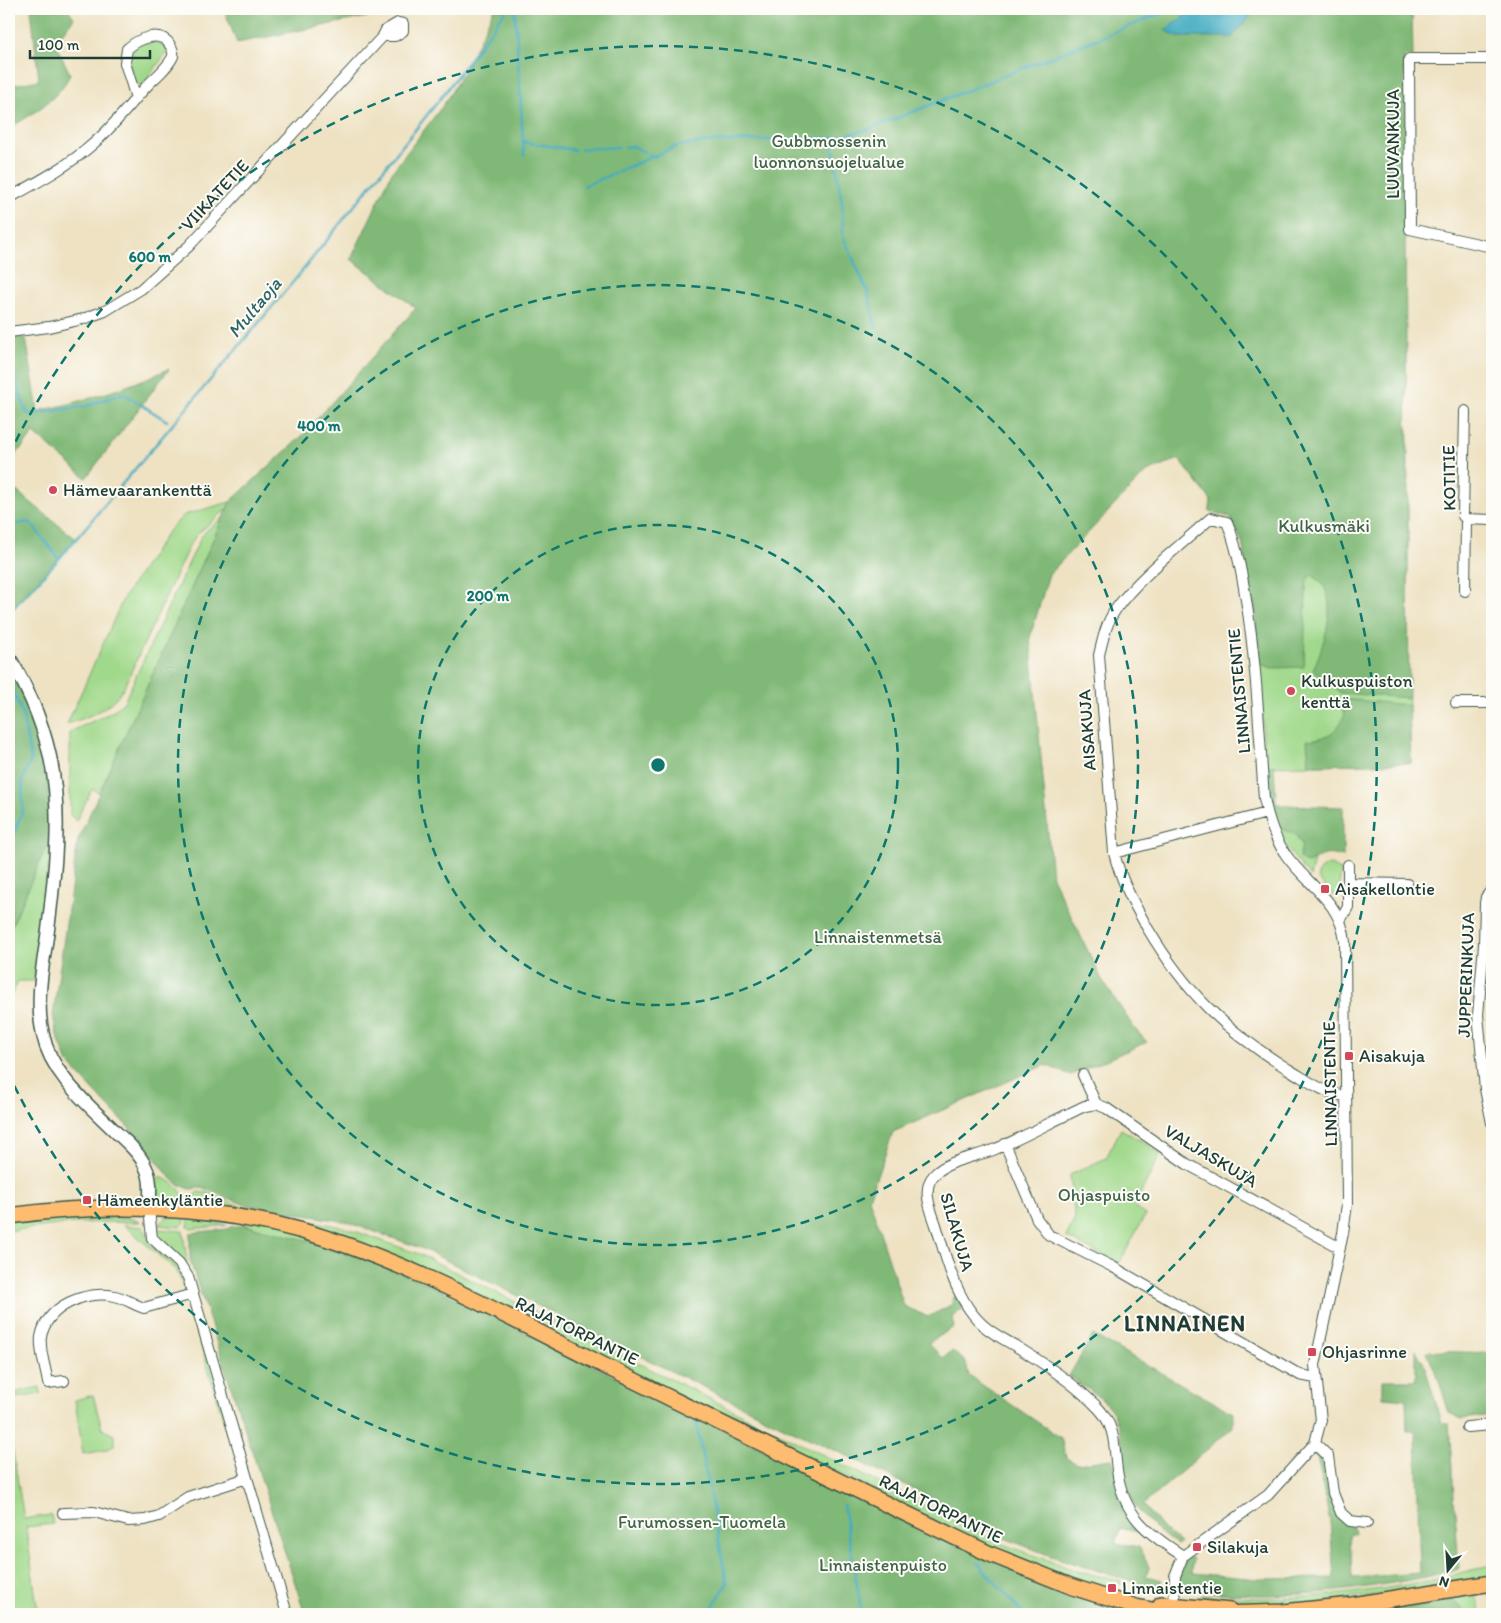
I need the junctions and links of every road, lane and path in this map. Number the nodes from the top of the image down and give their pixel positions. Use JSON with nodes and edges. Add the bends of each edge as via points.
{"nodes":[{"id":1,"x":383,"y":36,"type":"dead end"},
{"id":2,"x":1492,"y":59,"type":"edge"},
{"id":3,"x":136,"y":98,"type":"junction"},
{"id":4,"x":9,"y":198,"type":"edge"},
{"id":5,"x":1492,"y":247,"type":"edge"},
{"id":6,"x":9,"y":332,"type":"edge"},
{"id":7,"x":1465,"y":411,"type":"dead end"},
{"id":8,"x":1219,"y":519,"type":"joint"},
{"id":9,"x":1466,"y":519,"type":"junction"},
{"id":10,"x":1492,"y":520,"type":"edge"},
{"id":11,"x":1465,"y":591,"type":"dead end"},
{"id":12,"x":9,"y":657,"type":"edge"},
{"id":13,"x":1456,"y":703,"type":"dead end"},
{"id":14,"x":1492,"y":703,"type":"edge"},
{"id":15,"x":1266,"y":813,"type":"junction"},
{"id":16,"x":1114,"y":853,"type":"junction"},
{"id":17,"x":1348,"y":864,"type":"dead end"},
{"id":18,"x":1348,"y":883,"type":"junction"},
{"id":19,"x":1407,"y":884,"type":"dead end"},
{"id":20,"x":1492,"y":890,"type":"edge"},
{"id":21,"x":1341,"y":918,"type":"junction"},
{"id":22,"x":1083,"y":1075,"type":"dead end"},
{"id":23,"x":1346,"y":1096,"type":"junction"},
{"id":24,"x":1096,"y":1104,"type":"junction"},
{"id":25,"x":1492,"y":1123,"type":"edge"},
{"id":26,"x":1006,"y":1144,"type":"junction"},
{"id":27,"x":149,"y":1209,"type":"junction"},
{"id":28,"x":9,"y":1216,"type":"edge"},
{"id":29,"x":1340,"y":1248,"type":"junction"},
{"id":30,"x":193,"y":1294,"type":"junction"},
{"id":31,"x":1315,"y":1378,"type":"junction"},
{"id":32,"x":64,"y":1381,"type":"dead end"},
{"id":33,"x":1492,"y":1425,"type":"edge"},
{"id":34,"x":1467,"y":1427,"type":"dead end"},
{"id":35,"x":1315,"y":1443,"type":"junction"},
{"id":36,"x":248,"y":1478,"type":"junction"},
{"id":37,"x":63,"y":1513,"type":"dead end"},
{"id":38,"x":1367,"y":1523,"type":"dead end"},
{"id":39,"x":1183,"y":1556,"type":"junction"},
{"id":40,"x":1492,"y":1583,"type":"edge"},
{"id":41,"x":1174,"y":1611,"type":"edge"},
{"id":42,"x":1242,"y":1613,"type":"junction"},
{"id":43,"x":287,"y":1614,"type":"edge"},
{"id":44,"x":1220,"y":1614,"type":"edge"}],
"edges":[{"from":1,"to":6,"type":"street","name":"VIIKATETIE","via":[[189,246],[141,289],[105,311],[83,319]]},
{"from":2,"to":5,"type":"street","name":"LUUVANKUJA","via":[[1409,59],[1410,229]]},
{"from":3,"to":3,"type":"street","via":[[173,56],[169,42],[162,38],[142,39],[126,49],[125,63]]},
{"from":3,"to":4,"type":"street","via":[[93,144],[74,159]]},
{"from":7,"to":9,"type":"street","name":"KOTITIE","via":[[1463,516]]},
{"from":8,"to":15,"type":"street","name":"LINNAISTENTIE","via":[[1227,522],[1232,535],[1248,611]]},
{"from":8,"to":16,"type":"street","name":"AISAKUJA","via":[[1211,518],[1151,572],[1116,608],[1105,630],[1099,655]]},
{"from":9,"to":10,"type":"street","name":"KOTITIE"},
{"from":9,"to":11,"type":"street"},
{"from":12,"to":27,"type":"street","via":[[37,709],[56,784],[58,844],[40,992],[45,1045],[63,1076],[126,1141],[146,1167],[150,1178]]},
{"from":13,"to":14,"type":"street"},
{"from":15,"to":16,"type":"street"},
{"from":15,"to":21,"type":"street","name":"LINNAISTENTIE","via":[[1287,856]]},
{"from":16,"to":23,"type":"street","name":"AISAKUJA","via":[[1124,883],[1158,944],[1184,982],[1209,1010],[1264,1054],[1322,1090]]},
{"from":17,"to":18,"type":"street"},
{"from":18,"to":19,"type":"street"},
{"from":18,"to":21,"type":"street","via":[[1348,907]]},
{"from":20,"to":25,"type":"street","name":"JUPPERINKUJA","via":[[1484,903],[1478,1015],[1482,1071]]},
{"from":21,"to":23,"type":"street","name":"LINNAISTENTIE","via":[[1345,942]]},
{"from":22,"to":24,"type":"street"},
{"from":23,"to":29,"type":"street","name":"LINNAISTENTIE","via":[[1347,1204]]},
{"from":24,"to":26,"type":"street","name":"SILAKUJA","via":[[1085,1106]]},
{"from":24,"to":29,"type":"street","name":"VALJASKUJA","via":[[1187,1164]]},
{"from":26,"to":31,"type":"street","via":[[1037,1219],[1048,1235],[1113,1267],[1300,1375]]},
{"from":26,"to":39,"type":"street","name":"SILAKUJA","via":[[942,1170],[930,1182],[930,1207],[957,1290],[988,1329],[1047,1366],[1101,1411],[1116,1441],[1117,1472],[1126,1505],[1144,1529]]},
{"from":27,"to":28,"type":"main road","name":"RAJATORPANTIE"},
{"from":27,"to":30,"type":"street","via":[[152,1238],[182,1267]]},
{"from":27,"to":41,"type":"main road","name":"RAJATORPANTIE","via":[[257,1222],[297,1230],[358,1249],[464,1295],[990,1554],[1047,1578],[1101,1595]]},
{"from":29,"to":31,"type":"street","name":"LINNAISTENTIE","via":[[1316,1356]]},
{"from":30,"to":32,"type":"street","via":[[144,1308],[122,1298],[103,1295],[81,1297],[64,1306],[49,1321],[41,1339],[48,1383]]},
{"from":30,"to":36,"type":"street"},
{"from":31,"to":35,"type":"street","name":"LINNAISTENTIE","via":[[1320,1420]]},
{"from":33,"to":34,"type":"street"},
{"from":35,"to":38,"type":"street","via":[[1328,1456],[1333,1493],[1341,1513],[1350,1521]]},
{"from":35,"to":39,"type":"street","via":[[1268,1495]]},
{"from":36,"to":37,"type":"street","via":[[203,1491],[178,1502],[159,1516],[145,1520],[128,1521],[94,1512]]},
{"from":36,"to":43,"type":"street"},
{"from":39,"to":41,"type":"street","via":[[1175,1576]]},
{"from":40,"to":42,"type":"main road","name":"RAJATORPANTIE","via":[[1283,1612]]},
{"from":41,"to":42,"type":"main road","name":"RAJATORPANTIE"},
{"from":42,"to":44,"type":"main road","name":"RAJATORPANTIE"}]}
